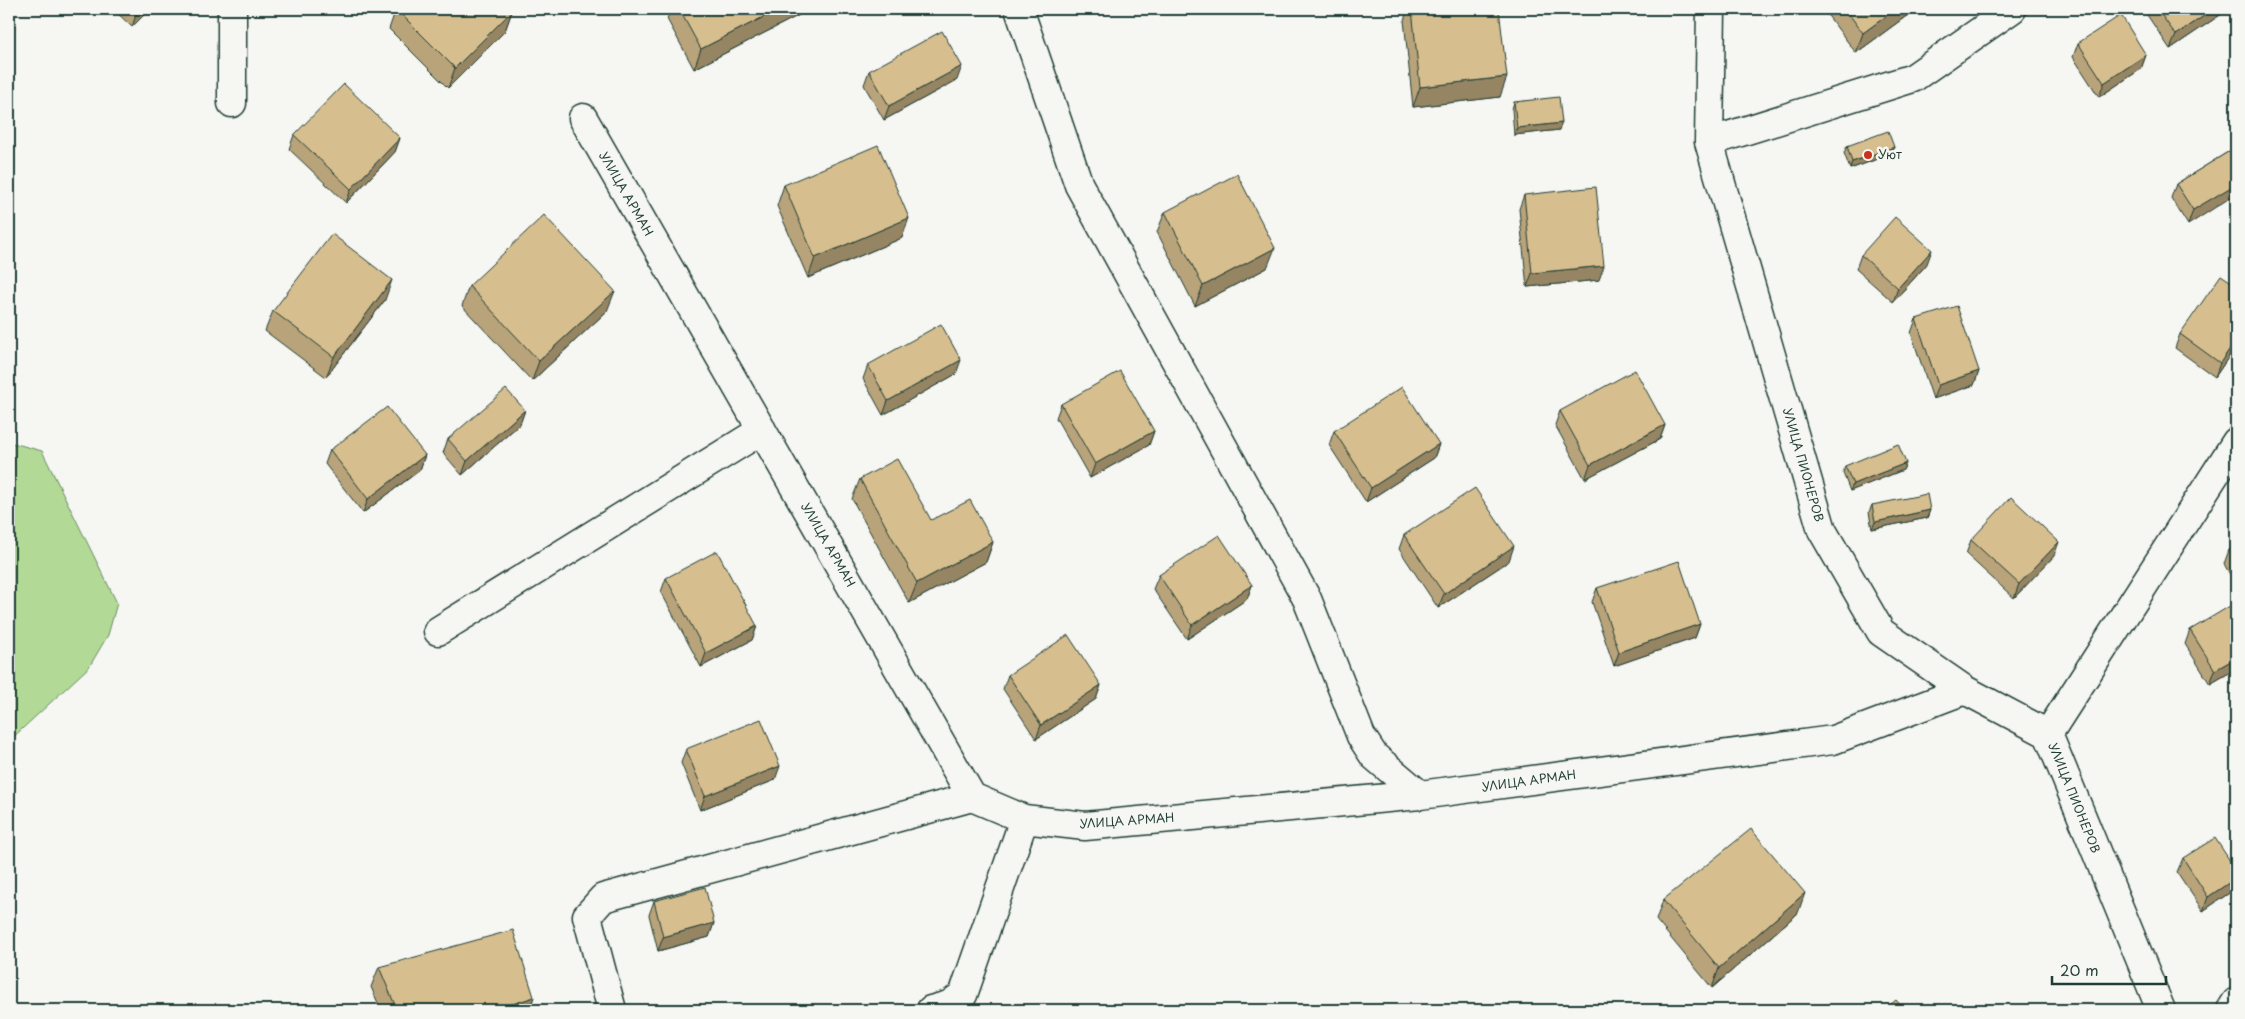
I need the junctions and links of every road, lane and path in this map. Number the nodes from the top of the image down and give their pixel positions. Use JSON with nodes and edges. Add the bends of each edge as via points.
{"nodes":[{"id":1,"x":232,"y":9,"type":"edge"},
{"id":2,"x":1019,"y":9,"type":"edge"},
{"id":3,"x":1712,"y":9,"type":"edge"},
{"id":4,"x":2012,"y":9,"type":"edge"},
{"id":5,"x":232,"y":103,"type":"dead end"},
{"id":6,"x":582,"y":118,"type":"dead end"},
{"id":7,"x":1709,"y":142,"type":"junction"},
{"id":8,"x":762,"y":430,"type":"junction"},
{"id":9,"x":2236,"y":442,"type":"edge"},
{"id":10,"x":438,"y":631,"type":"dead end"},
{"id":11,"x":1965,"y":690,"type":"junction"},
{"id":12,"x":2048,"y":734,"type":"junction"},
{"id":13,"x":1420,"y":795,"type":"junction"},
{"id":14,"x":972,"y":797,"type":"junction"},
{"id":15,"x":1024,"y":819,"type":"junction"},
{"id":16,"x":2236,"y":1002,"type":"edge"},
{"id":17,"x":612,"y":1010,"type":"edge"},
{"id":18,"x":931,"y":1010,"type":"edge"},
{"id":19,"x":2161,"y":1010,"type":"edge"},
{"id":20,"x":2231,"y":1010,"type":"edge"}],
"edges":[{"from":1,"to":5,"type":"street"},
{"from":2,"to":13,"type":"street","via":[[1079,185],[1307,599],[1361,736],[1374,756]]},
{"from":3,"to":7,"type":"street","name":"УЛИЦА ПИОНЕРОВ"},
{"from":4,"to":7,"type":"street","via":[[1913,78]]},
{"from":6,"to":8,"type":"street","name":"УЛИЦА АРМАН"},
{"from":7,"to":11,"type":"street","name":"УЛИЦА ПИОНЕРОВ","via":[[1822,530],[1882,632]]},
{"from":8,"to":10,"type":"street"},
{"from":8,"to":14,"type":"street","name":"УЛИЦА АРМАН"},
{"from":9,"to":12,"type":"street"},
{"from":11,"to":12,"type":"street","name":"УЛИЦА ПИОНЕРОВ"},
{"from":11,"to":13,"type":"street","name":"УЛИЦА АРМАН","via":[[1832,740]]},
{"from":12,"to":19,"type":"street","name":"УЛИЦА ПИОНЕРОВ"},
{"from":13,"to":15,"type":"street","name":"УЛИЦА АРМАН","via":[[1085,826]]},
{"from":14,"to":15,"type":"street","name":"УЛИЦА АРМАН"},
{"from":14,"to":17,"type":"street","via":[[603,898],[587,916]]},
{"from":15,"to":18,"type":"street","via":[[963,995],[949,1005]]},
{"from":16,"to":20,"type":"street"}]}
